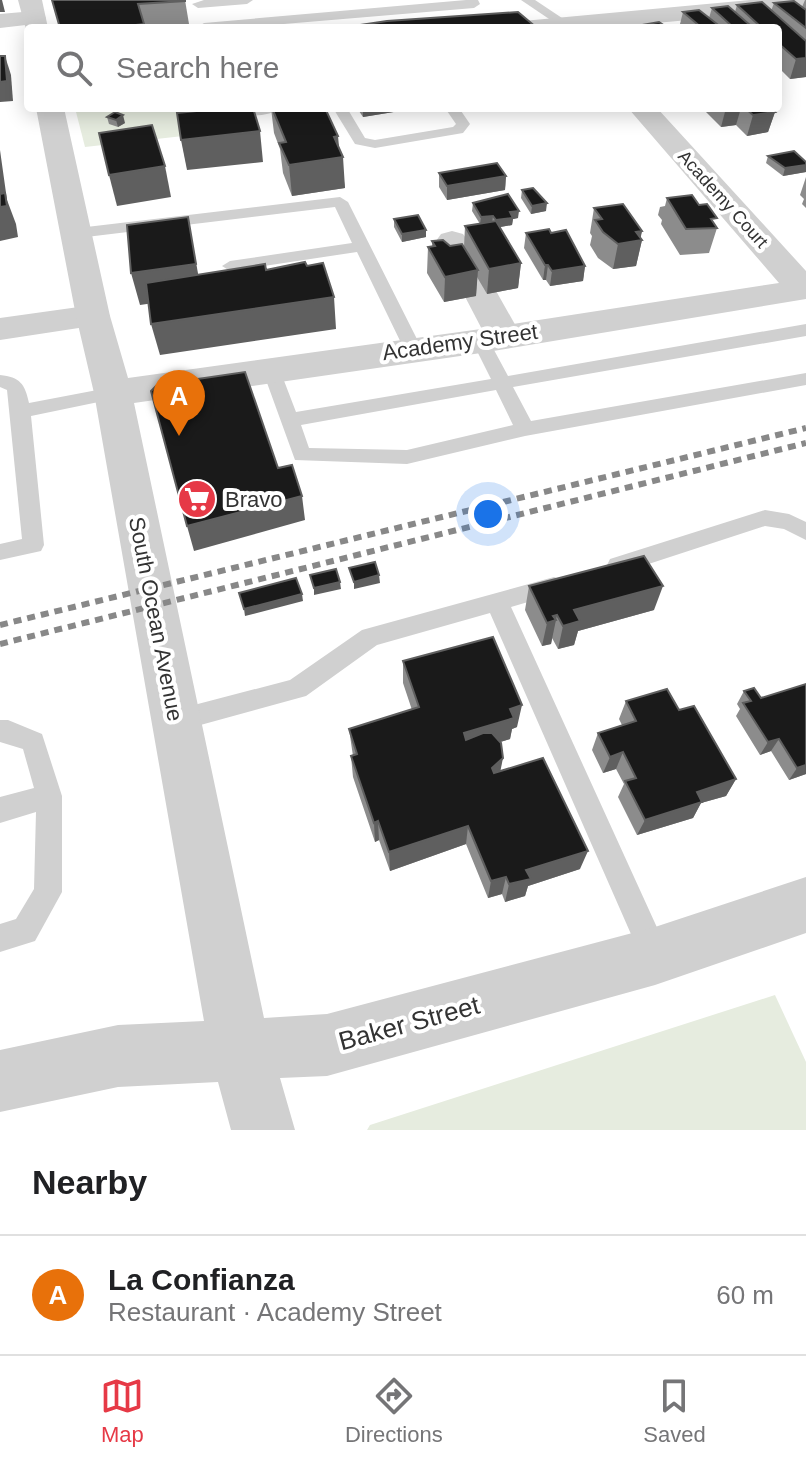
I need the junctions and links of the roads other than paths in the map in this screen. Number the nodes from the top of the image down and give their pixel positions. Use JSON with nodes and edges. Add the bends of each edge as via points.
{"nodes":[{"id":1,"x":247,"y":0,"type":"edge"},
{"id":2,"x":472,"y":0,"type":"edge"},
{"id":3,"x":527,"y":0,"type":"edge"},
{"id":4,"x":198,"y":2,"type":"edge"},
{"id":5,"x":806,"y":2,"type":"edge"},
{"id":6,"x":33,"y":15,"type":"edge"},
{"id":7,"x":0,"y":21,"type":"edge"},
{"id":8,"x":203,"y":24,"type":"edge"},
{"id":9,"x":239,"y":24,"type":"edge"},
{"id":10,"x":563,"y":24,"type":"edge"},
{"id":11,"x":586,"y":24,"type":"edge"},
{"id":12,"x":51,"y":112,"type":"edge"},
{"id":13,"x":342,"y":112,"type":"edge"},
{"id":14,"x":455,"y":112,"type":"edge"},
{"id":15,"x":646,"y":112,"type":"edge"},
{"id":16,"x":78,"y":233,"type":"junction"},
{"id":17,"x":452,"y":241,"type":"dead end"},
{"id":18,"x":362,"y":246,"type":"junction"},
{"id":19,"x":230,"y":266,"type":"edge"},
{"id":20,"x":806,"y":288,"type":"edge"},
{"id":21,"x":93,"y":316,"type":"junction"},
{"id":22,"x":0,"y":329,"type":"edge"},
{"id":23,"x":806,"y":330,"type":"edge"},
{"id":24,"x":493,"y":339,"type":"junction"},
{"id":25,"x":413,"y":349,"type":"junction"},
{"id":26,"x":271,"y":369,"type":"junction"},
{"id":27,"x":806,"y":379,"type":"edge"},
{"id":28,"x":0,"y":381,"type":"edge"},
{"id":29,"x":502,"y":382,"type":"junction"},
{"id":30,"x":113,"y":393,"type":"junction"},
{"id":31,"x":21,"y":411,"type":"junction"},
{"id":32,"x":289,"y":420,"type":"junction"},
{"id":33,"x":525,"y":429,"type":"junction"},
{"id":34,"x":806,"y":532,"type":"edge"},
{"id":35,"x":0,"y":552,"type":"edge"},
{"id":36,"x":602,"y":570,"type":"edge"},
{"id":37,"x":572,"y":580,"type":"edge"},
{"id":38,"x":498,"y":604,"type":"junction"},
{"id":39,"x":175,"y":721,"type":"junction"},
{"id":40,"x":0,"y":731,"type":"edge"},
{"id":41,"x":49,"y":796,"type":"junction"},
{"id":42,"x":0,"y":810,"type":"edge"},
{"id":43,"x":806,"y":905,"type":"edge"},
{"id":44,"x":0,"y":938,"type":"edge"},
{"id":45,"x":655,"y":956,"type":"junction"},
{"id":46,"x":240,"y":1049,"type":"junction"},
{"id":47,"x":0,"y":1081,"type":"edge"},
{"id":48,"x":263,"y":1130,"type":"edge"}],
"edges":[{"from":1,"to":4,"type":"lane"},
{"from":2,"to":9,"type":"lane","via":[[474,4]]},
{"from":3,"to":10,"type":"lane"},
{"from":4,"to":8,"type":"lane"},
{"from":5,"to":11,"type":"street"},
{"from":6,"to":7,"type":"street"},
{"from":12,"to":16,"type":"street","name":"South Ocean Avenue"},
{"from":13,"to":14,"type":"lane","via":[[360,141],[375,144],[458,130],[463,124]]},
{"from":15,"to":20,"type":"street","name":"Academy Court"},
{"from":16,"to":18,"type":"lane","via":[[340,202]]},
{"from":16,"to":21,"type":"street","name":"South Ocean Avenue"},
{"from":17,"to":24,"type":"street"},
{"from":18,"to":19,"type":"lane"},
{"from":18,"to":25,"type":"lane"},
{"from":20,"to":24,"type":"street","name":"Academy Street"},
{"from":21,"to":22,"type":"street"},
{"from":21,"to":30,"type":"street","name":"South Ocean Avenue"},
{"from":23,"to":29,"type":"lane"},
{"from":24,"to":25,"type":"street","name":"Academy Street"},
{"from":24,"to":29,"type":"lane"},
{"from":25,"to":26,"type":"street","name":"Academy Street"},
{"from":26,"to":30,"type":"street","name":"Academy Street"},
{"from":26,"to":32,"type":"lane"},
{"from":27,"to":33,"type":"lane"},
{"from":28,"to":31,"type":"lane","via":[[16,387]]},
{"from":29,"to":32,"type":"lane"},
{"from":29,"to":33,"type":"lane"},
{"from":30,"to":31,"type":"lane"},
{"from":30,"to":39,"type":"street","name":"South Ocean Avenue"},
{"from":31,"to":35,"type":"lane","via":[[33,545]]},
{"from":32,"to":33,"type":"lane","via":[[302,455],[407,457]]},
{"from":34,"to":36,"type":"lane","via":[[765,518]]},
{"from":37,"to":38,"type":"lane"},
{"from":38,"to":39,"type":"lane","via":[[370,637],[297,689]]},
{"from":38,"to":45,"type":"lane"},
{"from":39,"to":46,"type":"street","name":"South Ocean Avenue"},
{"from":40,"to":41,"type":"lane","via":[[33,742]]},
{"from":41,"to":42,"type":"lane"},
{"from":41,"to":44,"type":"lane","via":[[48,892],[25,931]]},
{"from":43,"to":45,"type":"street","name":"Baker Street"},
{"from":45,"to":46,"type":"street","name":"Baker Street","via":[[327,1045]]},
{"from":46,"to":47,"type":"street","name":"Baker Street","via":[[118,1056]]},
{"from":46,"to":48,"type":"street","name":"South Ocean Avenue"}]}
